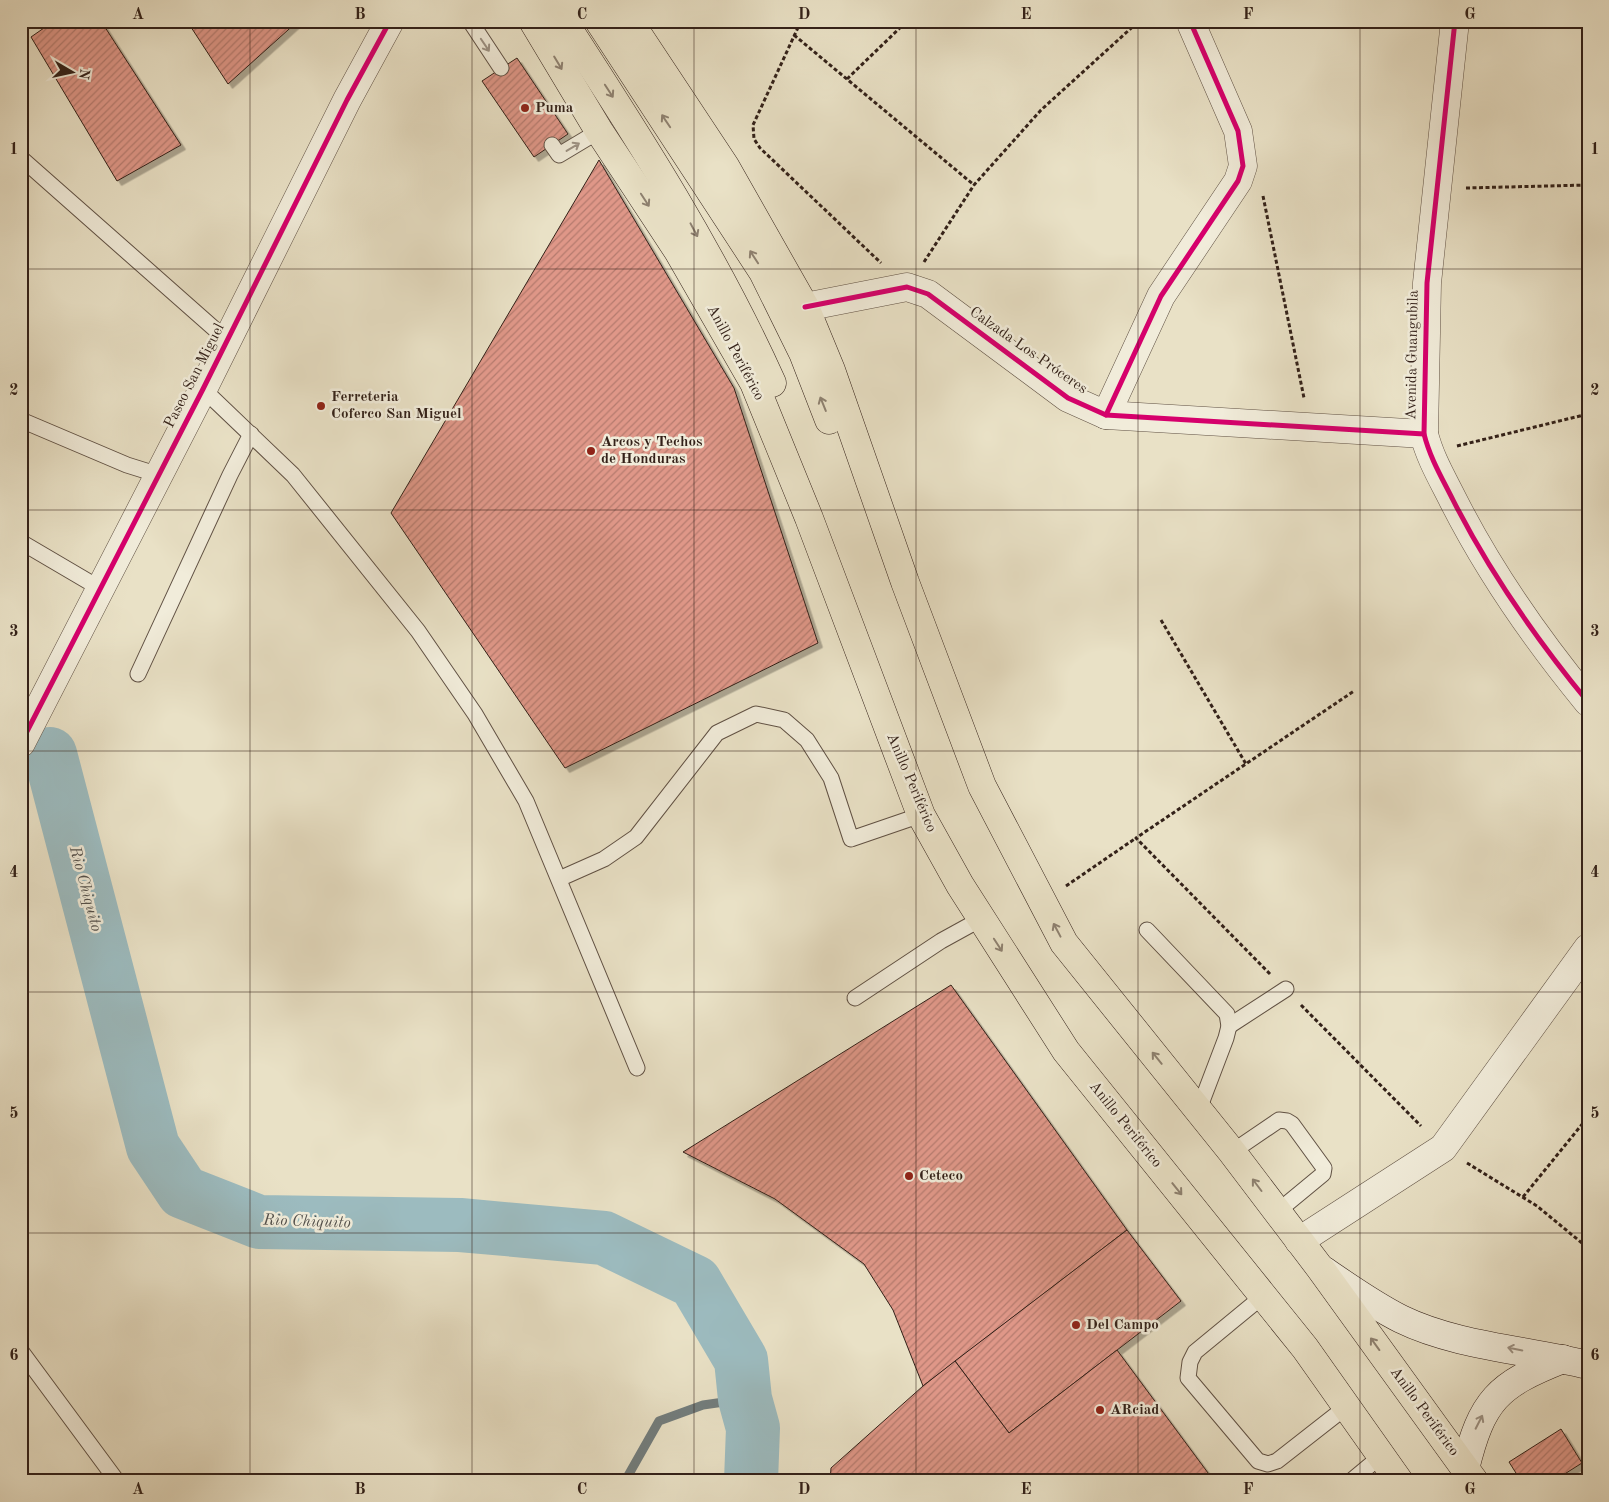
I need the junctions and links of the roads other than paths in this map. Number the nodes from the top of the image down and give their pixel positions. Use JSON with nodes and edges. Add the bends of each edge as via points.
{"nodes":[{"id":1,"x":390,"y":21,"type":"edge"},
{"id":2,"x":470,"y":21,"type":"edge"},
{"id":3,"x":533,"y":21,"type":"edge"},
{"id":4,"x":563,"y":21,"type":"edge"},
{"id":5,"x":599,"y":21,"type":"edge"},
{"id":6,"x":629,"y":21,"type":"edge"},
{"id":7,"x":1190,"y":21,"type":"edge"},
{"id":8,"x":1455,"y":21,"type":"edge"},
{"id":9,"x":501,"y":68,"type":"dead end"},
{"id":10,"x":599,"y":131,"type":"junction"},
{"id":11,"x":552,"y":145,"type":"dead end"},
{"id":12,"x":21,"y":158,"type":"edge"},
{"id":13,"x":805,"y":307,"type":"junction"},
{"id":14,"x":227,"y":340,"type":"junction"},
{"id":15,"x":203,"y":389,"type":"junction"},
{"id":16,"x":1106,"y":415,"type":"junction"},
{"id":17,"x":21,"y":420,"type":"edge"},
{"id":18,"x":251,"y":434,"type":"junction"},
{"id":19,"x":1426,"y":444,"type":"junction"},
{"id":20,"x":159,"y":474,"type":"junction"},
{"id":21,"x":21,"y":542,"type":"edge"},
{"id":22,"x":101,"y":589,"type":"junction"},
{"id":23,"x":138,"y":674,"type":"dead end"},
{"id":24,"x":1588,"y":702,"type":"edge"},
{"id":25,"x":21,"y":742,"type":"edge"},
{"id":26,"x":982,"y":786,"type":"junction"},
{"id":27,"x":922,"y":815,"type":"junction"},
{"id":28,"x":559,"y":879,"type":"junction"},
{"id":29,"x":960,"y":885,"type":"junction"},
{"id":30,"x":981,"y":919,"type":"junction"},
{"id":31,"x":1147,"y":930,"type":"dead end"},
{"id":32,"x":1588,"y":948,"type":"edge"},
{"id":33,"x":1286,"y":989,"type":"road end"},
{"id":34,"x":855,"y":998,"type":"dead end"},
{"id":35,"x":1229,"y":1026,"type":"junction"},
{"id":36,"x":637,"y":1068,"type":"dead end"},
{"id":37,"x":1199,"y":1109,"type":"junction"},
{"id":38,"x":1232,"y":1152,"type":"junction"},
{"id":39,"x":1277,"y":1212,"type":"junction"},
{"id":40,"x":1299,"y":1241,"type":"junction"},
{"id":41,"x":1320,"y":1268,"type":"junction"},
{"id":42,"x":1263,"y":1296,"type":"junction"},
{"id":43,"x":21,"y":1351,"type":"edge"},
{"id":44,"x":1575,"y":1362,"type":"edge"},
{"id":45,"x":1346,"y":1407,"type":"junction"},
{"id":46,"x":1381,"y":1456,"type":"junction"},
{"id":47,"x":1469,"y":1475,"type":"edge"},
{"id":48,"x":117,"y":1481,"type":"edge"},
{"id":49,"x":1350,"y":1481,"type":"edge"},
{"id":50,"x":1399,"y":1481,"type":"edge"}],
"edges":[{"from":1,"to":14,"type":"street","name":"Paseo San Miguel"},
{"from":2,"to":9,"type":"lane","one_way":true},
{"from":3,"to":10,"type":"highway","name":"Anillo Periférico","one_way":true},
{"from":4,"to":29,"type":"highway","one_way":true,"via":[[686,215],[750,333],[784,412],[904,722],[950,848]]},
{"from":26,"to":5,"type":"highway","one_way":true,"via":[[945,738],[837,440],[803,353],[763,272]]},
{"from":6,"to":13,"type":"highway","name":"Anillo Periférico","via":[[725,166]]},
{"from":7,"to":16,"type":"street","via":[[1238,131],[1244,166],[1238,181],[1161,296]]},
{"from":8,"to":19,"type":"street","name":"Avenida Guangubila","via":[[1427,283]]},
{"from":11,"to":10,"type":"lane","one_way":true,"via":[[558,155]]},
{"from":10,"to":27,"type":"highway","name":"Anillo Periférico","one_way":true,"via":[[678,251],[754,383]]},
{"from":12,"to":14,"type":"lane"},
{"from":13,"to":16,"type":"street","name":"Calzada Los Próceres","via":[[907,287],[928,294],[1068,398]]},
{"from":13,"to":26,"type":"highway","name":"Anillo Periférico","via":[[831,370],[905,582]]},
{"from":14,"to":15,"type":"street","name":"Paseo San Miguel"},
{"from":15,"to":18,"type":"lane"},
{"from":15,"to":20,"type":"street","name":"Paseo San Miguel"},
{"from":16,"to":19,"type":"street","name":"Calzada Los Próceres","via":[[1309,426]]},
{"from":17,"to":20,"type":"lane","via":[[127,466]]},
{"from":18,"to":23,"type":"lane"},
{"from":18,"to":28,"type":"lane","via":[[293,475],[423,638],[475,714],[526,801]]},
{"from":19,"to":24,"type":"street","name":"Avenida Guangubila","via":[[1474,541],[1562,670]]},
{"from":20,"to":22,"type":"street","name":"Paseo San Miguel"},
{"from":21,"to":22,"type":"lane"},
{"from":22,"to":25,"type":"street","name":"Paseo San Miguel"},
{"from":37,"to":26,"type":"highway","name":"Anillo Periférico","one_way":true,"via":[[1064,943]]},
{"from":27,"to":28,"type":"lane","via":[[851,839],[831,778],[807,740],[784,720],[756,714],[717,733],[636,837],[604,859]]},
{"from":27,"to":29,"type":"highway","name":"Anillo Periférico"},
{"from":28,"to":36,"type":"lane"},
{"from":29,"to":30,"type":"highway","name":"Anillo Periférico"},
{"from":30,"to":34,"type":"lane","via":[[941,941]]},
{"from":30,"to":42,"type":"highway","name":"Anillo Periférico","one_way":true,"via":[[1066,1051]]},
{"from":31,"to":35,"type":"lane","via":[[1227,1014]]},
{"from":32,"to":40,"type":"street","via":[[1443,1148]]},
{"from":33,"to":35,"type":"lane"},
{"from":35,"to":37,"type":"lane"},
{"from":37,"to":38,"type":"highway","name":"Anillo Periférico"},
{"from":39,"to":38,"type":"highway","name":"Anillo Periférico","one_way":true},
{"from":38,"to":39,"type":"lane","via":[[1280,1120],[1292,1124],[1324,1168],[1323,1174]]},
{"from":39,"to":40,"type":"highway","name":"Anillo Periférico"},
{"from":40,"to":41,"type":"highway","name":"Anillo Periférico"},
{"from":44,"to":41,"type":"street","one_way":true,"via":[[1434,1331],[1402,1320]]},
{"from":47,"to":41,"type":"highway","name":"Anillo Periférico","one_way":true},
{"from":42,"to":45,"type":"highway","name":"Anillo Periférico"},
{"from":42,"to":45,"type":"lane","via":[[1195,1352],[1188,1378],[1258,1462],[1268,1464],[1277,1461]]},
{"from":43,"to":48,"type":"lane"},
{"from":47,"to":44,"type":"street","one_way":true,"via":[[1474,1431],[1484,1411],[1499,1393],[1517,1379]]},
{"from":45,"to":46,"type":"highway","name":"Anillo Periférico"},
{"from":46,"to":49,"type":"lane"},
{"from":46,"to":50,"type":"highway","name":"Anillo Periférico"}]}
